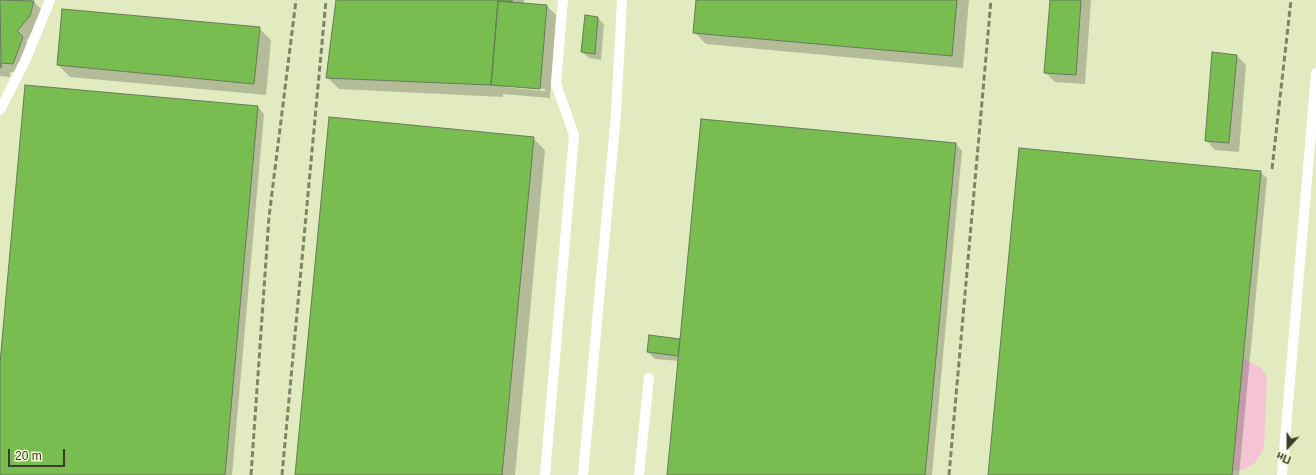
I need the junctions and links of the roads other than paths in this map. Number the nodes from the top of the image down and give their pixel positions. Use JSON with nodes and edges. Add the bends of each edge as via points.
{"nodes":[{"id":1,"x":50,"y":0,"type":"edge"},
{"id":2,"x":563,"y":0,"type":"edge"},
{"id":3,"x":622,"y":0,"type":"edge"},
{"id":4,"x":1316,"y":73,"type":"edge"},
{"id":5,"x":0,"y":110,"type":"edge"},
{"id":6,"x":649,"y":378,"type":"dead end"},
{"id":7,"x":545,"y":475,"type":"edge"},
{"id":8,"x":583,"y":475,"type":"edge"},
{"id":9,"x":639,"y":475,"type":"edge"},
{"id":10,"x":1282,"y":475,"type":"edge"}],
"edges":[{"from":1,"to":5,"type":"lane","via":[[25,61]]},
{"from":2,"to":7,"type":"lane","via":[[556,84],[574,134]]},
{"from":3,"to":8,"type":"lane","via":[[616,114]]},
{"from":4,"to":10,"type":"lane"},
{"from":6,"to":9,"type":"lane"}]}
